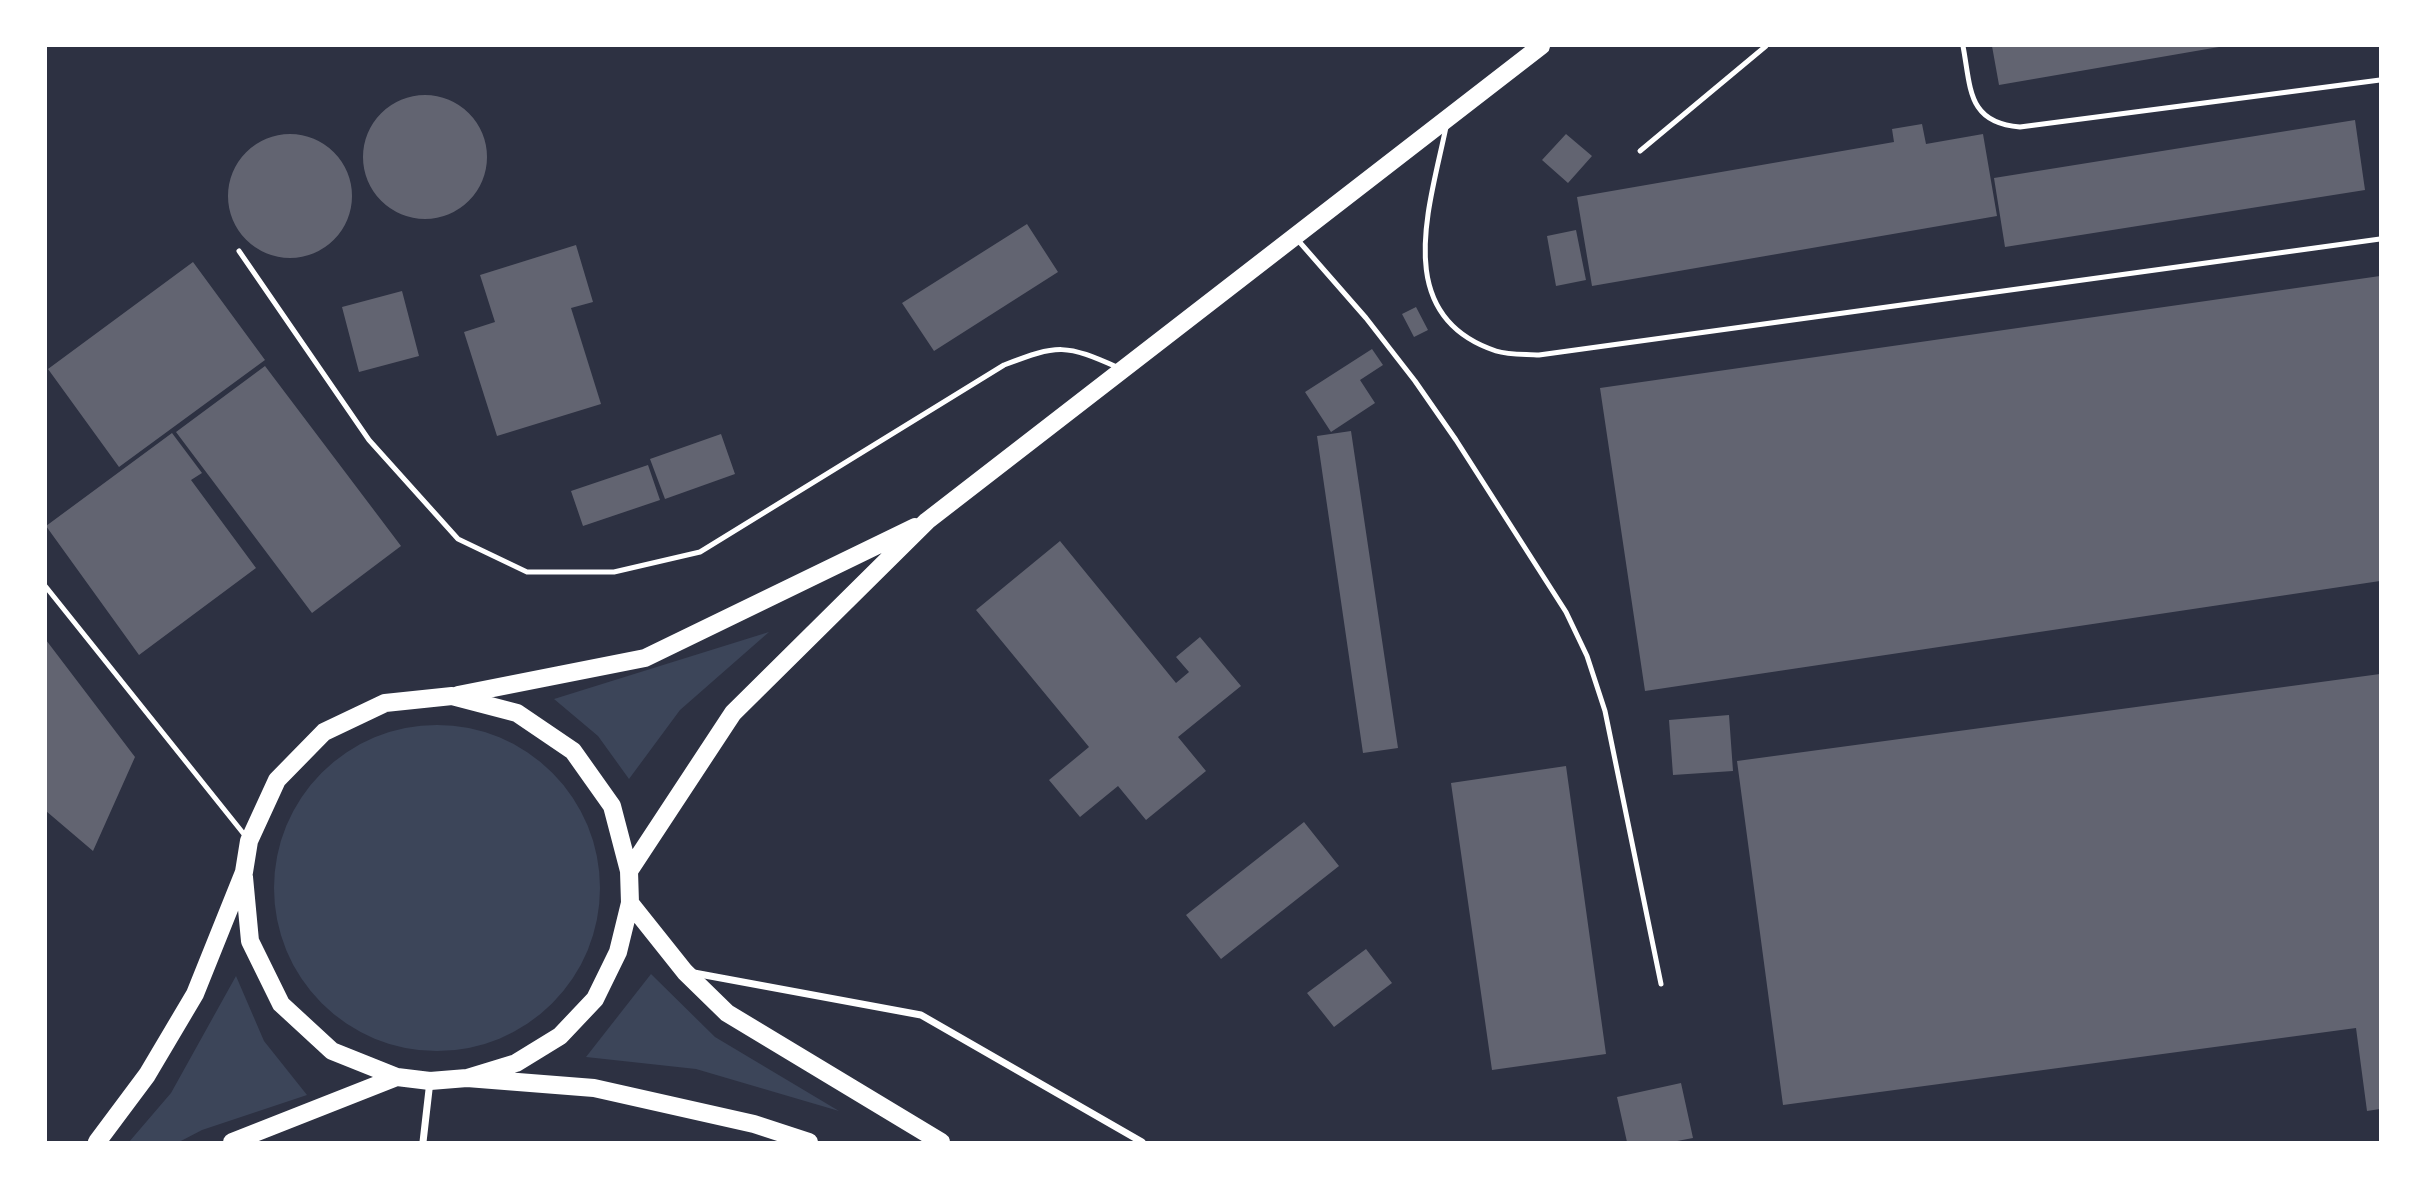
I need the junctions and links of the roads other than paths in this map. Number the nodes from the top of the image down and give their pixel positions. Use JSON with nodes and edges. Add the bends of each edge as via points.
{"nodes":[{"id":1,"x":1541,"y":46,"type":"edge"},
{"id":2,"x":1766,"y":46,"type":"edge"},
{"id":3,"x":1964,"y":46,"type":"edge"},
{"id":4,"x":2381,"y":80,"type":"edge"},
{"id":5,"x":1448,"y":117,"type":"junction"},
{"id":6,"x":1640,"y":152,"type":"dead end"},
{"id":7,"x":1294,"y":236,"type":"junction"},
{"id":8,"x":2381,"y":239,"type":"edge"},
{"id":9,"x":239,"y":251,"type":"dead end"},
{"id":10,"x":1122,"y":369,"type":"junction"},
{"id":11,"x":927,"y":521,"type":"junction"},
{"id":12,"x":46,"y":586,"type":"edge"},
{"id":13,"x":452,"y":696,"type":"junction"},
{"id":14,"x":249,"y":841,"type":"junction"},
{"id":15,"x":629,"y":871,"type":"junction"},
{"id":16,"x":244,"y":872,"type":"junction"},
{"id":17,"x":629,"y":903,"type":"junction"},
{"id":18,"x":685,"y":972,"type":"junction"},
{"id":19,"x":1661,"y":984,"type":"dead end"},
{"id":20,"x":397,"y":1077,"type":"junction"},
{"id":21,"x":467,"y":1078,"type":"junction"},
{"id":22,"x":430,"y":1081,"type":"junction"},
{"id":23,"x":97,"y":1143,"type":"edge"},
{"id":24,"x":232,"y":1143,"type":"edge"},
{"id":25,"x":423,"y":1143,"type":"edge"},
{"id":26,"x":809,"y":1143,"type":"edge"},
{"id":27,"x":941,"y":1143,"type":"edge"},
{"id":28,"x":1142,"y":1143,"type":"edge"}],
"edges":[{"from":1,"to":5,"type":"main road"},
{"from":2,"to":6,"type":"lane"},
{"from":3,"to":4,"type":"lane","via":[[1978,110],[1987,120],[2020,127]]},
{"from":5,"to":7,"type":"main road"},
{"from":5,"to":8,"type":"lane","via":[[1423,245],[1426,279],[1441,311],[1466,338],[1498,352],[1539,355]]},
{"from":7,"to":10,"type":"main road"},
{"from":7,"to":19,"type":"lane","via":[[1415,381],[1566,612],[1605,711]]},
{"from":9,"to":10,"type":"lane","via":[[378,450],[458,539],[527,572],[614,572],[700,552],[1004,365],[1045,349],[1078,349]]},
{"from":10,"to":11,"type":"main road"},
{"from":11,"to":13,"type":"main road","via":[[645,657]]},
{"from":11,"to":15,"type":"main road","via":[[733,713]]},
{"from":12,"to":14,"type":"lane"},
{"from":13,"to":14,"type":"main road","via":[[385,703],[324,732],[277,780]]},
{"from":13,"to":15,"type":"main road","via":[[517,713],[573,751],[611,806]]},
{"from":14,"to":16,"type":"main road"},
{"from":15,"to":17,"type":"main road"},
{"from":16,"to":20,"type":"main road","via":[[250,941],[281,1004],[332,1051]]},
{"from":16,"to":23,"type":"main road","via":[[195,994],[146,1075]]},
{"from":17,"to":18,"type":"main road"},
{"from":17,"to":21,"type":"main road","via":[[618,953],[594,999],[560,1036],[516,1063]]},
{"from":18,"to":27,"type":"main road","via":[[727,1013]]},
{"from":18,"to":28,"type":"street","via":[[921,1015]]},
{"from":20,"to":22,"type":"main road"},
{"from":20,"to":24,"type":"main road"},
{"from":21,"to":22,"type":"main road"},
{"from":21,"to":26,"type":"main road","via":[[594,1088],[654,1099]]},
{"from":22,"to":25,"type":"street"}]}
